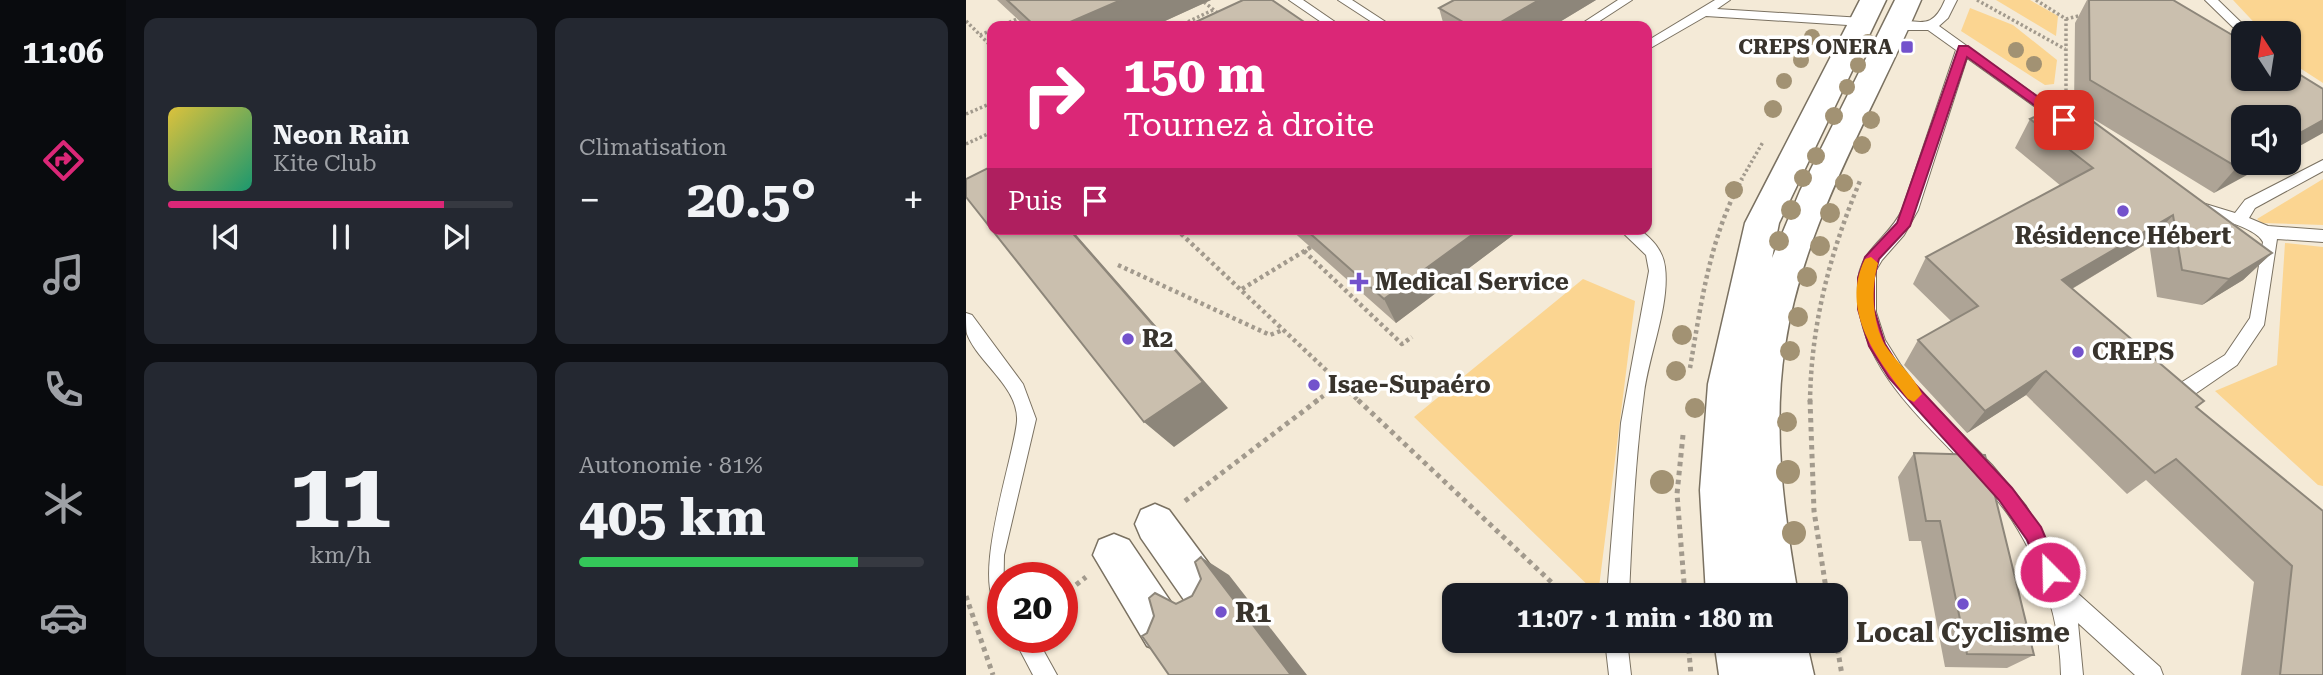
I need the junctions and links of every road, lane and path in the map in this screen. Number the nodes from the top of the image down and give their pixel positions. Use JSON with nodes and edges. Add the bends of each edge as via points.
{"nodes":[{"id":1,"x":1295,"y":0,"type":"edge"},
{"id":2,"x":1344,"y":0,"type":"edge"},
{"id":3,"x":1626,"y":0,"type":"edge"},
{"id":4,"x":1724,"y":0,"type":"edge"},
{"id":5,"x":1951,"y":0,"type":"edge"},
{"id":6,"x":1977,"y":0,"type":"edge"},
{"id":7,"x":2036,"y":0,"type":"edge"},
{"id":8,"x":2211,"y":0,"type":"edge"},
{"id":9,"x":1204,"y":2,"type":"dead end"},
{"id":10,"x":1213,"y":10,"type":"junction"},
{"id":11,"x":2093,"y":11,"type":"edge"},
{"id":12,"x":1701,"y":12,"type":"junction"},
{"id":13,"x":1895,"y":15,"type":"edge"},
{"id":14,"x":1025,"y":16,"type":"edge"},
{"id":15,"x":2066,"y":19,"type":"junction"},
{"id":16,"x":966,"y":21,"type":"edge"},
{"id":17,"x":1012,"y":21,"type":"edge"},
{"id":18,"x":1190,"y":21,"type":"edge"},
{"id":19,"x":1228,"y":21,"type":"edge"},
{"id":20,"x":1327,"y":21,"type":"edge"},
{"id":21,"x":1378,"y":21,"type":"edge"},
{"id":22,"x":1592,"y":21,"type":"edge"},
{"id":23,"x":2233,"y":21,"type":"edge"},
{"id":24,"x":987,"y":32,"type":"edge"},
{"id":25,"x":980,"y":35,"type":"junction"},
{"id":26,"x":2066,"y":36,"type":"junction"},
{"id":27,"x":2075,"y":39,"type":"dead end"},
{"id":28,"x":987,"y":42,"type":"edge"},
{"id":29,"x":1652,"y":43,"type":"edge"},
{"id":30,"x":1964,"y":49,"type":"junction"},
{"id":31,"x":2066,"y":50,"type":"junction"},
{"id":32,"x":2060,"y":102,"type":"edge"},
{"id":33,"x":987,"y":105,"type":"edge"},
{"id":34,"x":966,"y":114,"type":"edge"},
{"id":35,"x":2075,"y":128,"type":"edge"},
{"id":36,"x":987,"y":134,"type":"edge"},
{"id":37,"x":966,"y":144,"type":"edge"},
{"id":38,"x":2323,"y":165,"type":"edge"},
{"id":39,"x":2188,"y":202,"type":"edge"},
{"id":40,"x":2239,"y":220,"type":"junction"},
{"id":41,"x":2266,"y":232,"type":"junction"},
{"id":42,"x":1184,"y":235,"type":"edge"},
{"id":43,"x":1635,"y":235,"type":"edge"},
{"id":44,"x":2323,"y":236,"type":"edge"},
{"id":45,"x":1311,"y":247,"type":"edge"},
{"id":46,"x":1304,"y":251,"type":"junction"},
{"id":47,"x":1118,"y":265,"type":"dead end"},
{"id":48,"x":1242,"y":289,"type":"junction"},
{"id":49,"x":966,"y":320,"type":"edge"},
{"id":50,"x":1283,"y":330,"type":"junction"},
{"id":51,"x":1412,"y":337,"type":"dead end"},
{"id":52,"x":1338,"y":385,"type":"junction"},
{"id":53,"x":2198,"y":413,"type":"edge"},
{"id":54,"x":1156,"y":524,"type":"joint"},
{"id":55,"x":1114,"y":555,"type":"joint"},
{"id":56,"x":994,"y":562,"type":"edge"},
{"id":57,"x":1078,"y":583,"type":"edge"},
{"id":58,"x":1552,"y":583,"type":"edge"},
{"id":59,"x":1619,"y":583,"type":"edge"},
{"id":60,"x":1729,"y":583,"type":"edge"},
{"id":61,"x":1772,"y":583,"type":"edge"},
{"id":62,"x":2058,"y":590,"type":"junction"},
{"id":63,"x":1206,"y":595,"type":"edge"},
{"id":64,"x":966,"y":596,"type":"edge"},
{"id":65,"x":1163,"y":630,"type":"edge"},
{"id":66,"x":1033,"y":653,"type":"edge"},
{"id":67,"x":1617,"y":653,"type":"edge"},
{"id":68,"x":1689,"y":653,"type":"edge"},
{"id":69,"x":1740,"y":653,"type":"edge"},
{"id":70,"x":1784,"y":653,"type":"edge"},
{"id":71,"x":1838,"y":653,"type":"edge"},
{"id":72,"x":993,"y":675,"type":"edge"},
{"id":73,"x":1046,"y":675,"type":"edge"},
{"id":74,"x":1620,"y":675,"type":"edge"},
{"id":75,"x":1691,"y":675,"type":"edge"},
{"id":76,"x":1744,"y":675,"type":"edge"},
{"id":77,"x":1789,"y":675,"type":"edge"},
{"id":78,"x":1842,"y":675,"type":"edge"},
{"id":79,"x":2072,"y":675,"type":"edge"},
{"id":80,"x":2152,"y":675,"type":"edge"}],
"edges":[{"from":1,"to":20,"type":"lane"},
{"from":2,"to":21,"type":"lane"},
{"from":3,"to":22,"type":"lane"},
{"from":4,"to":12,"type":"lane"},
{"from":5,"to":13,"type":"lane","via":[[1945,18]]},
{"from":6,"to":31,"type":"path"},
{"from":7,"to":15,"type":"path"},
{"from":8,"to":23,"type":"lane"},
{"from":9,"to":10,"type":"path"},
{"from":10,"to":18,"type":"path"},
{"from":10,"to":19,"type":"path"},
{"from":11,"to":15,"type":"path"},
{"from":12,"to":13,"type":"lane"},
{"from":12,"to":29,"type":"lane"},
{"from":13,"to":30,"type":"lane"},
{"from":13,"to":60,"type":"street","via":[[1778,188],[1762,223],[1728,384],[1722,490]]},
{"from":13,"to":61,"type":"street","via":[[1804,220],[1773,312],[1760,400],[1762,513]]},
{"from":14,"to":17,"type":"path"},
{"from":15,"to":26,"type":"path"},
{"from":16,"to":25,"type":"path"},
{"from":24,"to":25,"type":"path"},
{"from":25,"to":28,"type":"path"},
{"from":26,"to":27,"type":"path"},
{"from":26,"to":31,"type":"path"},
{"from":30,"to":35,"type":"lane"},
{"from":30,"to":62,"type":"lane","via":[[1903,226],[1872,257],[1866,278],[1866,309],[1877,346],[1894,373],[2005,494],[2034,534]]},
{"from":31,"to":32,"type":"path","via":[[2066,98]]},
{"from":33,"to":34,"type":"path"},
{"from":36,"to":37,"type":"path"},
{"from":38,"to":40,"type":"lane","via":[[2249,204]]},
{"from":39,"to":40,"type":"lane"},
{"from":40,"to":41,"type":"lane"},
{"from":41,"to":44,"type":"lane"},
{"from":41,"to":53,"type":"lane","via":[[2271,242],[2258,320],[2231,360],[2178,396]]},
{"from":42,"to":48,"type":"path"},
{"from":43,"to":59,"type":"lane","via":[[1656,259],[1656,283],[1624,478]]},
{"from":45,"to":46,"type":"path"},
{"from":46,"to":48,"type":"path"},
{"from":46,"to":51,"type":"path","via":[[1402,344]]},
{"from":47,"to":50,"type":"path","via":[[1270,335]]},
{"from":48,"to":50,"type":"path"},
{"from":49,"to":56,"type":"lane","via":[[1017,390],[1027,419]]},
{"from":50,"to":52,"type":"path"},
{"from":52,"to":54,"type":"path"},
{"from":52,"to":58,"type":"path"},
{"from":54,"to":63,"type":"street"},
{"from":55,"to":57,"type":"path"},
{"from":55,"to":65,"type":"street"},
{"from":62,"to":79,"type":"lane"},
{"from":62,"to":80,"type":"lane"},
{"from":64,"to":72,"type":"path"},
{"from":66,"to":73,"type":"lane"},
{"from":67,"to":74,"type":"lane"},
{"from":68,"to":75,"type":"path"},
{"from":69,"to":76,"type":"street"},
{"from":70,"to":77,"type":"street"},
{"from":71,"to":78,"type":"path"}]}
